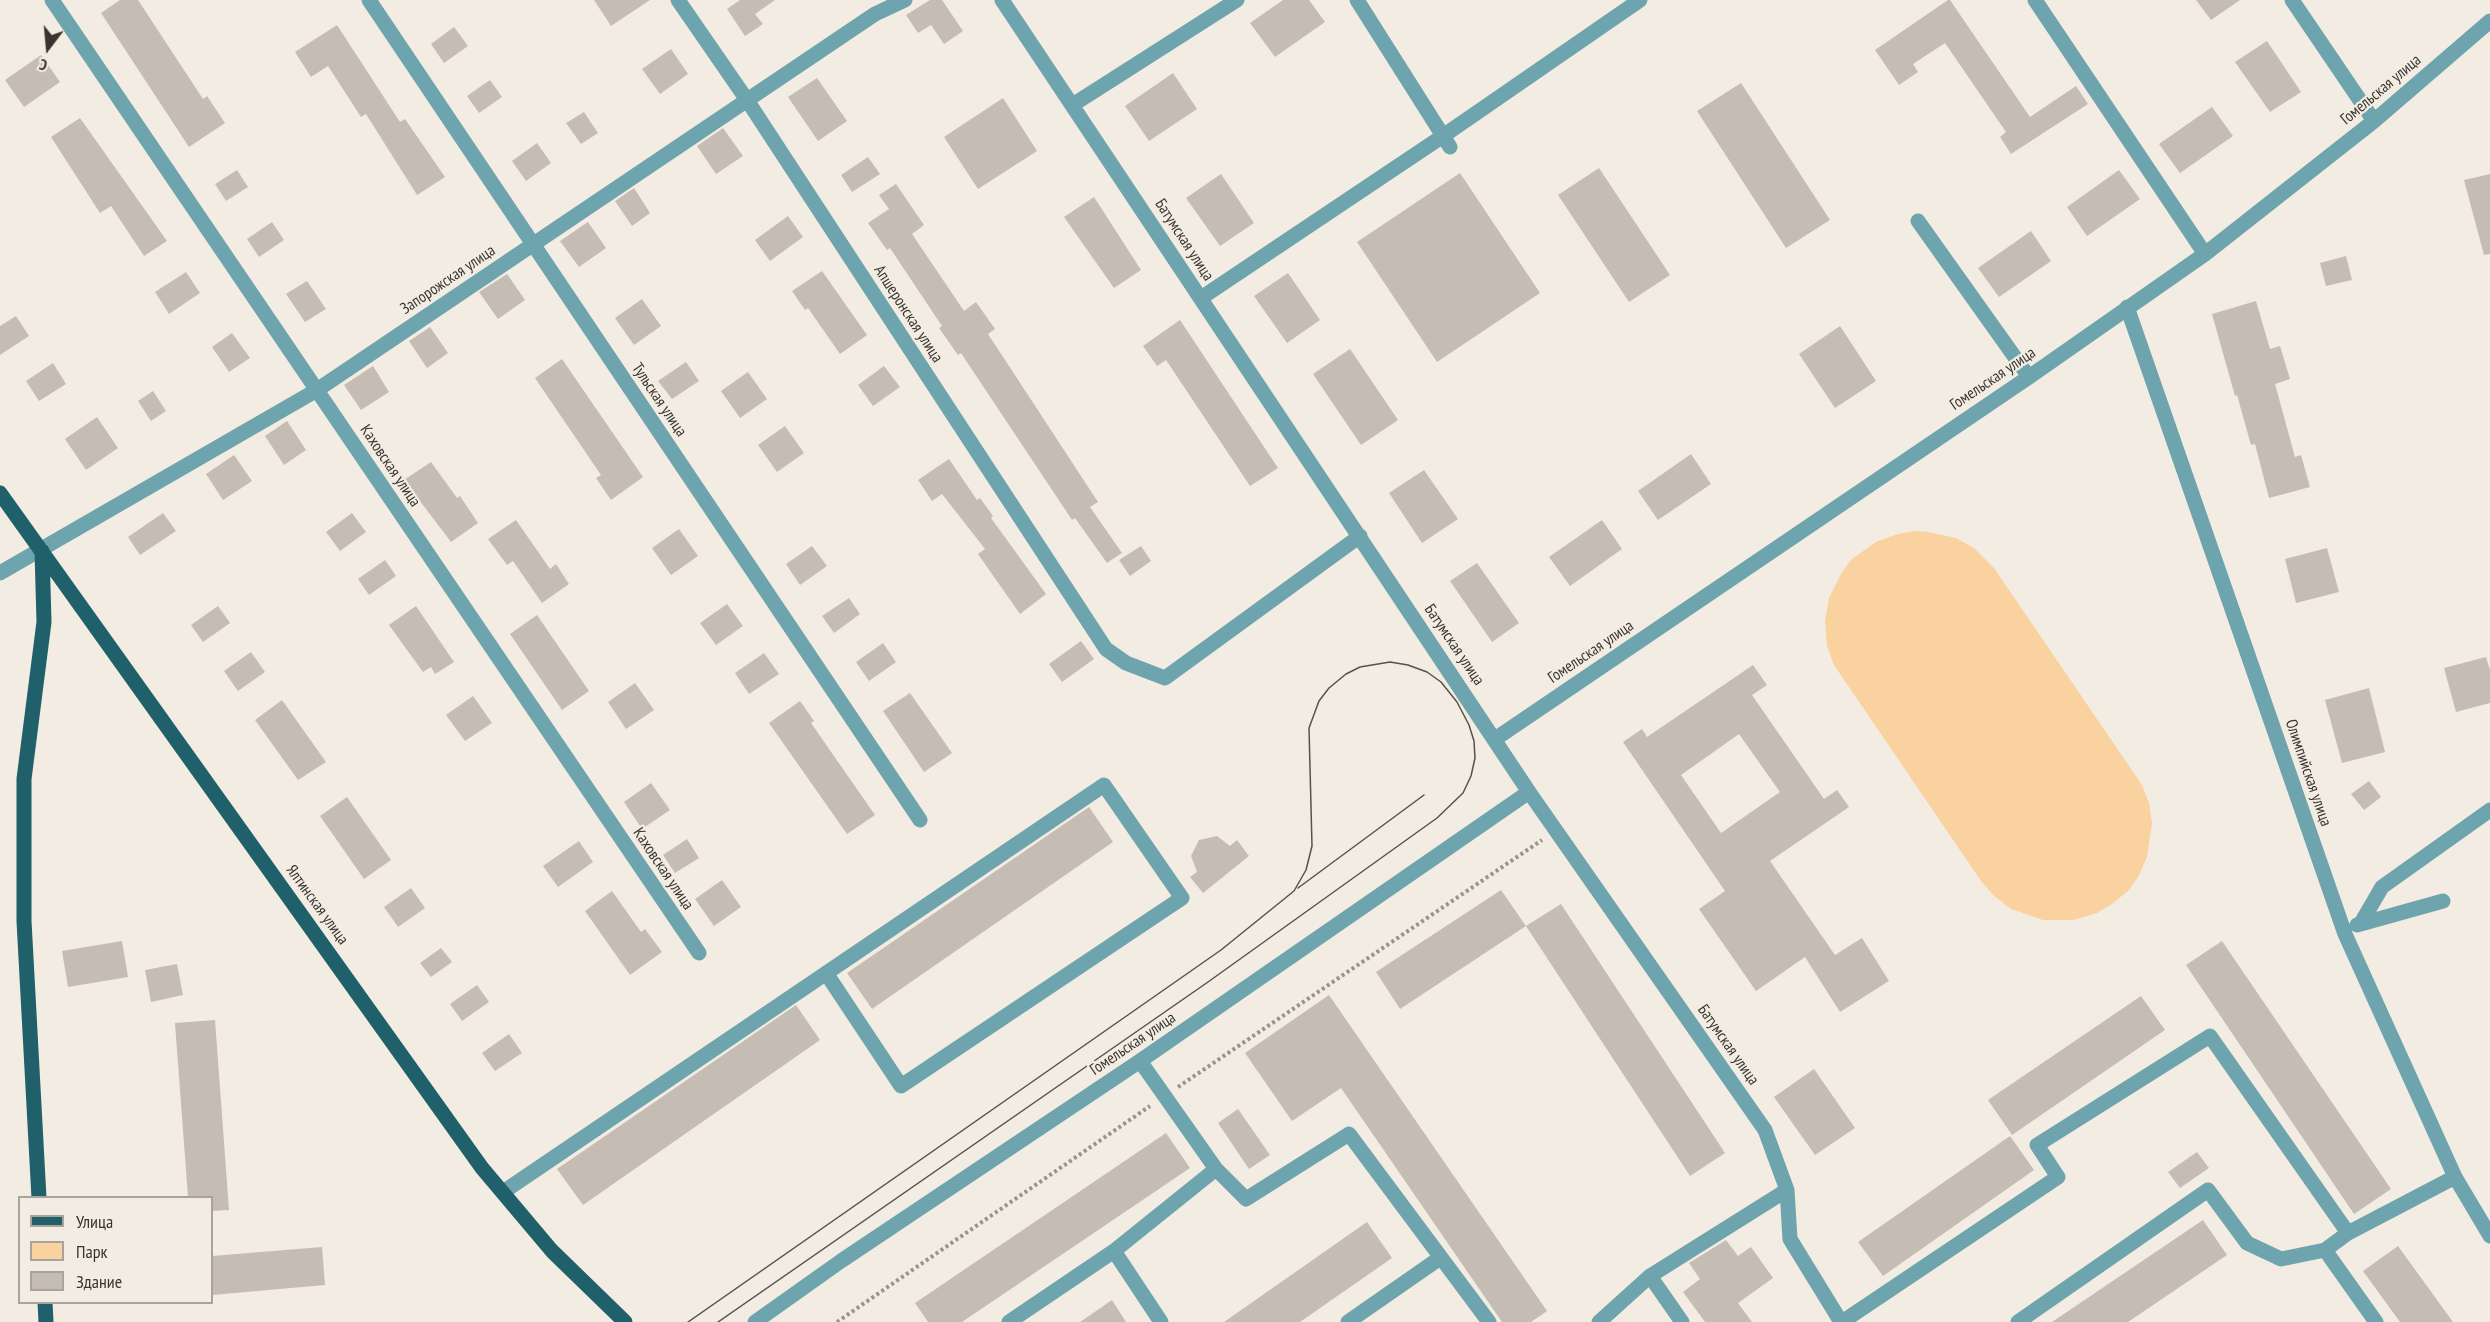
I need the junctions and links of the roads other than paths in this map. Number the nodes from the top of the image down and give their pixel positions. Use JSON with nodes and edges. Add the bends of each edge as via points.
{"nodes":[{"id":1,"x":52,"y":0,"type":"edge"},
{"id":2,"x":369,"y":0,"type":"edge"},
{"id":3,"x":678,"y":0,"type":"edge"},
{"id":4,"x":905,"y":0,"type":"edge"},
{"id":5,"x":1002,"y":0,"type":"edge"},
{"id":6,"x":1237,"y":0,"type":"edge"},
{"id":7,"x":1357,"y":0,"type":"edge"},
{"id":8,"x":1640,"y":0,"type":"edge"},
{"id":9,"x":2035,"y":0,"type":"edge"},
{"id":10,"x":2292,"y":0,"type":"edge"},
{"id":11,"x":2490,"y":21,"type":"edge"},
{"id":12,"x":747,"y":100,"type":"junction"},
{"id":13,"x":1074,"y":104,"type":"junction"},
{"id":14,"x":2374,"y":121,"type":"junction"},
{"id":15,"x":1447,"y":142,"type":"junction"},
{"id":16,"x":1918,"y":221,"type":"dead end"},
{"id":17,"x":533,"y":245,"type":"junction"},
{"id":18,"x":2205,"y":254,"type":"junction"},
{"id":19,"x":1201,"y":298,"type":"junction"},
{"id":20,"x":2127,"y":307,"type":"junction"},
{"id":21,"x":2029,"y":377,"type":"junction"},
{"id":22,"x":317,"y":390,"type":"junction"},
{"id":23,"x":0,"y":493,"type":"edge"},
{"id":24,"x":1360,"y":536,"type":"junction"},
{"id":25,"x":42,"y":550,"type":"junction"},
{"id":26,"x":0,"y":573,"type":"edge"},
{"id":27,"x":1495,"y":738,"type":"junction"},
{"id":28,"x":1529,"y":792,"type":"junction"},
{"id":29,"x":2490,"y":810,"type":"edge"},
{"id":30,"x":920,"y":820,"type":"dead end"},
{"id":31,"x":2443,"y":901,"type":"dead end"},
{"id":32,"x":2361,"y":923,"type":"junction"},
{"id":33,"x":2345,"y":934,"type":"junction"},
{"id":34,"x":699,"y":953,"type":"dead end"},
{"id":35,"x":826,"y":973,"type":"junction"},
{"id":36,"x":1140,"y":1061,"type":"junction"},
{"id":37,"x":1216,"y":1169,"type":"junction"},
{"id":38,"x":2455,"y":1176,"type":"junction"},
{"id":39,"x":1787,"y":1190,"type":"junction"},
{"id":40,"x":502,"y":1192,"type":"junction"},
{"id":41,"x":39,"y":1196,"type":"edge"},
{"id":42,"x":2348,"y":1233,"type":"junction"},
{"id":43,"x":2490,"y":1236,"type":"edge"},
{"id":44,"x":2325,"y":1250,"type":"junction"},
{"id":45,"x":1114,"y":1251,"type":"junction"},
{"id":46,"x":1440,"y":1258,"type":"junction"},
{"id":47,"x":1650,"y":1276,"type":"junction"},
{"id":48,"x":45,"y":1304,"type":"edge"},
{"id":49,"x":46,"y":1322,"type":"edge"},
{"id":50,"x":626,"y":1322,"type":"edge"},
{"id":51,"x":755,"y":1322,"type":"edge"},
{"id":52,"x":1009,"y":1322,"type":"edge"},
{"id":53,"x":1161,"y":1322,"type":"edge"},
{"id":54,"x":1348,"y":1322,"type":"edge"},
{"id":55,"x":1489,"y":1322,"type":"edge"},
{"id":56,"x":1599,"y":1322,"type":"edge"},
{"id":57,"x":1682,"y":1322,"type":"edge"},
{"id":58,"x":1841,"y":1322,"type":"edge"},
{"id":59,"x":2018,"y":1322,"type":"edge"},
{"id":60,"x":2376,"y":1322,"type":"edge"}],
"edges":[{"from":1,"to":22,"type":"street","name":"Каховская улица"},
{"from":2,"to":17,"type":"street","name":"Тульская улица"},
{"from":3,"to":12,"type":"street","name":"Апшеронская улица"},
{"from":4,"to":12,"type":"street","name":"Запорожская улица","via":[[875,14]]},
{"from":5,"to":13,"type":"street","name":"Батумская улица"},
{"from":6,"to":13,"type":"street"},
{"from":7,"to":15,"type":"street"},
{"from":8,"to":15,"type":"street"},
{"from":9,"to":18,"type":"street"},
{"from":10,"to":14,"type":"street"},
{"from":11,"to":14,"type":"street","name":"Гомельская улица"},
{"from":12,"to":17,"type":"street","name":"Запорожская улица"},
{"from":12,"to":24,"type":"street","name":"Апшеронская улица","via":[[1106,649],[1126,663],[1165,678]]},
{"from":13,"to":19,"type":"street","name":"Батумская улица"},
{"from":14,"to":18,"type":"street","name":"Гомельская улица"},
{"from":15,"to":19,"type":"street"},
{"from":16,"to":21,"type":"street"},
{"from":17,"to":22,"type":"street","name":"Запорожская улица"},
{"from":17,"to":30,"type":"street","name":"Тульская улица"},
{"from":18,"to":20,"type":"street","name":"Гомельская улица"},
{"from":19,"to":24,"type":"street","name":"Батумская улица"},
{"from":20,"to":21,"type":"street","name":"Гомельская улица"},
{"from":20,"to":33,"type":"street","name":"Олимпийская улица"},
{"from":21,"to":27,"type":"street","name":"Гомельская улица"},
{"from":22,"to":25,"type":"street","name":"Запорожская улица"},
{"from":22,"to":34,"type":"street","name":"Каховская улица"},
{"from":23,"to":25,"type":"main road","name":"Ялтинская улица"},
{"from":24,"to":27,"type":"street","name":"Батумская улица"},
{"from":25,"to":26,"type":"street","name":"Запорожская улица"},
{"from":25,"to":40,"type":"main road","name":"Ялтинская улица"},
{"from":25,"to":41,"type":"main road","via":[[44,622],[24,779],[24,921]]},
{"from":27,"to":28,"type":"street","name":"Батумская улица"},
{"from":28,"to":36,"type":"street","name":"Гомельская улица"},
{"from":28,"to":39,"type":"street","name":"Батумская улица","via":[[1765,1130]]},
{"from":29,"to":32,"type":"street","via":[[2382,887]]},
{"from":31,"to":32,"type":"street"},
{"from":32,"to":33,"type":"street"},
{"from":33,"to":38,"type":"street","name":"Олимпийская улица"},
{"from":35,"to":35,"type":"street","via":[[1104,785],[1182,898],[902,1086]]},
{"from":35,"to":40,"type":"street"},
{"from":36,"to":37,"type":"street"},
{"from":36,"to":51,"type":"street","name":"Гомельская улица"},
{"from":37,"to":45,"type":"street"},
{"from":37,"to":46,"type":"street","via":[[1246,1198],[1349,1134]]},
{"from":38,"to":42,"type":"street"},
{"from":38,"to":43,"type":"street","name":"Олимпийская улица"},
{"from":39,"to":47,"type":"street"},
{"from":39,"to":58,"type":"street","name":"Батумская улица","via":[[1790,1239]]},
{"from":40,"to":50,"type":"main road","name":"Ялтинская улица","via":[[552,1251]]},
{"from":42,"to":44,"type":"street"},
{"from":42,"to":58,"type":"street","via":[[2210,1036],[2037,1145],[2058,1177]]},
{"from":44,"to":59,"type":"street","via":[[2281,1259],[2247,1243],[2208,1190]]},
{"from":44,"to":60,"type":"street"},
{"from":45,"to":52,"type":"street"},
{"from":45,"to":53,"type":"street"},
{"from":46,"to":54,"type":"street"},
{"from":46,"to":55,"type":"street"},
{"from":47,"to":56,"type":"street"},
{"from":47,"to":57,"type":"street"},
{"from":48,"to":49,"type":"main road"}]}
